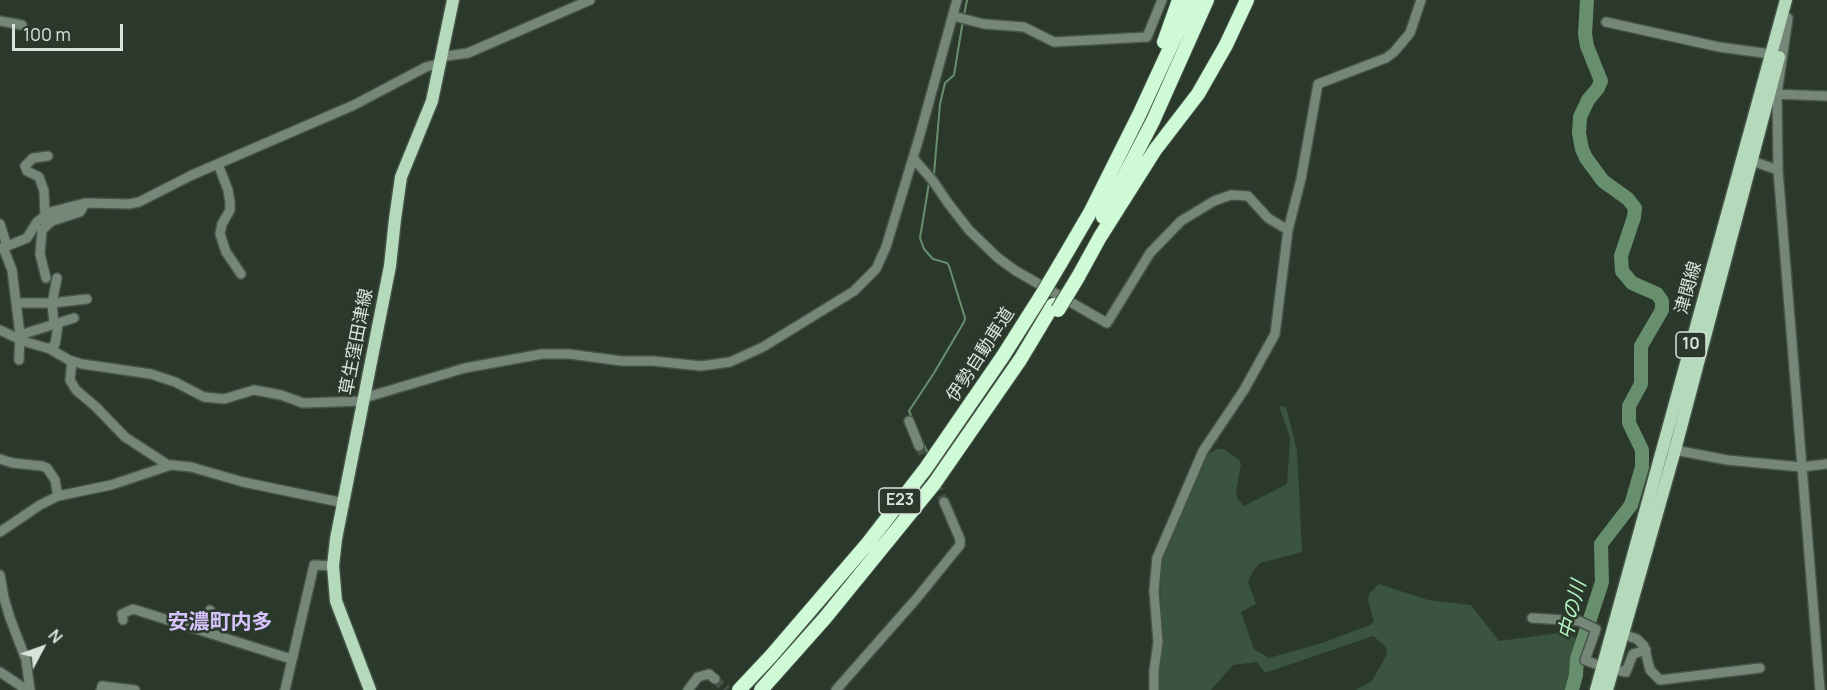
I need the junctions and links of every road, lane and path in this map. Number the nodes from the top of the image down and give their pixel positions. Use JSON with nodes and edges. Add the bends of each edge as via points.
{"nodes":[{"id":1,"x":453,"y":0,"type":"edge"},
{"id":2,"x":590,"y":0,"type":"edge"},
{"id":3,"x":957,"y":0,"type":"edge"},
{"id":4,"x":1162,"y":0,"type":"edge"},
{"id":5,"x":1179,"y":0,"type":"edge"},
{"id":6,"x":1192,"y":0,"type":"edge"},
{"id":7,"x":1207,"y":0,"type":"edge"},
{"id":8,"x":1247,"y":0,"type":"edge"},
{"id":9,"x":1421,"y":0,"type":"edge"},
{"id":10,"x":1786,"y":0,"type":"edge"},
{"id":11,"x":1791,"y":0,"type":"edge"},
{"id":12,"x":960,"y":18,"type":"junction"},
{"id":13,"x":0,"y":21,"type":"edge"},
{"id":14,"x":1606,"y":22,"type":"dead end"},
{"id":15,"x":22,"y":25,"type":"dead end"},
{"id":16,"x":1771,"y":54,"type":"junction"},
{"id":17,"x":439,"y":61,"type":"junction"},
{"id":18,"x":1770,"y":94,"type":"junction"},
{"id":19,"x":1827,"y":96,"type":"edge"},
{"id":20,"x":1128,"y":136,"type":"junction"},
{"id":21,"x":48,"y":156,"type":"dead end"},
{"id":22,"x":913,"y":158,"type":"junction"},
{"id":23,"x":1752,"y":160,"type":"junction"},
{"id":24,"x":218,"y":164,"type":"junction"},
{"id":25,"x":1778,"y":170,"type":"junction"},
{"id":26,"x":85,"y":203,"type":"junction"},
{"id":27,"x":45,"y":215,"type":"junction"},
{"id":28,"x":0,"y":224,"type":"edge"},
{"id":29,"x":1288,"y":230,"type":"junction"},
{"id":30,"x":3,"y":247,"type":"edge"},
{"id":31,"x":241,"y":274,"type":"dead end"},
{"id":32,"x":1075,"y":275,"type":"junction"},
{"id":33,"x":46,"y":278,"type":"dead end"},
{"id":34,"x":57,"y":278,"type":"dead end"},
{"id":35,"x":87,"y":299,"type":"dead end"},
{"id":36,"x":16,"y":303,"type":"junction"},
{"id":37,"x":52,"y":303,"type":"junction"},
{"id":38,"x":74,"y":318,"type":"dead end"},
{"id":39,"x":56,"y":325,"type":"junction"},
{"id":40,"x":0,"y":330,"type":"edge"},
{"id":41,"x":20,"y":336,"type":"junction"},
{"id":42,"x":50,"y":349,"type":"junction"},
{"id":43,"x":19,"y":360,"type":"dead end"},
{"id":44,"x":72,"y":361,"type":"junction"},
{"id":45,"x":364,"y":399,"type":"junction"},
{"id":46,"x":909,"y":421,"type":"dead end"},
{"id":47,"x":920,"y":446,"type":"tunnel mouth"},
{"id":48,"x":1669,"y":448,"type":"junction"},
{"id":49,"x":0,"y":459,"type":"edge"},
{"id":50,"x":1827,"y":464,"type":"edge"},
{"id":51,"x":168,"y":465,"type":"junction"},
{"id":52,"x":1801,"y":466,"type":"junction"},
{"id":53,"x":58,"y":496,"type":"junction"},
{"id":54,"x":944,"y":502,"type":"tunnel mouth"},
{"id":55,"x":344,"y":503,"type":"junction"},
{"id":56,"x":0,"y":532,"type":"edge"},
{"id":57,"x":333,"y":566,"type":"junction"},
{"id":58,"x":0,"y":574,"type":"edge"},
{"id":59,"x":210,"y":610,"type":"dead end"},
{"id":60,"x":1532,"y":618,"type":"dead end"},
{"id":61,"x":123,"y":620,"type":"dead end"},
{"id":62,"x":204,"y":631,"type":"junction"},
{"id":63,"x":1628,"y":636,"type":"dead end"},
{"id":64,"x":1646,"y":650,"type":"junction"},
{"id":65,"x":293,"y":657,"type":"junction"},
{"id":66,"x":1595,"y":664,"type":"dead end"},
{"id":67,"x":1760,"y":668,"type":"dead end"},
{"id":68,"x":1621,"y":671,"type":"dead end"},
{"id":69,"x":0,"y":672,"type":"edge"},
{"id":70,"x":716,"y":679,"type":"dead end"},
{"id":71,"x":29,"y":690,"type":"edge"},
{"id":72,"x":101,"y":690,"type":"edge"},
{"id":73,"x":135,"y":690,"type":"edge"},
{"id":74,"x":285,"y":690,"type":"edge"},
{"id":75,"x":370,"y":690,"type":"edge"},
{"id":76,"x":688,"y":690,"type":"edge"},
{"id":77,"x":739,"y":690,"type":"edge"},
{"id":78,"x":761,"y":690,"type":"edge"},
{"id":79,"x":836,"y":690,"type":"edge"},
{"id":80,"x":1154,"y":690,"type":"edge"},
{"id":81,"x":1596,"y":690,"type":"edge"},
{"id":82,"x":1607,"y":690,"type":"edge"},
{"id":83,"x":1820,"y":690,"type":"edge"}],
"edges":[{"from":1,"to":17,"type":"main road","name":"草生窪田津線"},
{"from":2,"to":17,"type":"street","via":[[468,53]]},
{"from":3,"to":12,"type":"street"},
{"from":4,"to":12,"type":"street","via":[[1147,37],[1054,42],[1024,27]]},
{"from":5,"to":20,"type":"highway"},
{"from":6,"to":20,"type":"highway","name":"伊勢自動車道"},
{"from":7,"to":32,"type":"highway","name":"伊勢自動車道","via":[[1153,121]]},
{"from":8,"to":32,"type":"highway","via":[[1198,94],[1155,150]]},
{"from":9,"to":29,"type":"street","via":[[1410,33],[1394,52],[1318,84]]},
{"from":10,"to":16,"type":"main road","name":"津関線","number":"10"},
{"from":11,"to":18,"type":"main road","name":"津関線","number":"10"},
{"from":12,"to":22,"type":"street"},
{"from":13,"to":15,"type":"street"},
{"from":14,"to":16,"type":"street","via":[[1729,49]]},
{"from":16,"to":18,"type":"main road","name":"津関線","number":"10"},
{"from":17,"to":24,"type":"street","via":[[354,105]]},
{"from":17,"to":45,"type":"main road","name":"草生窪田津線","via":[[432,101],[401,177],[390,266]]},
{"from":18,"to":19,"type":"street"},
{"from":18,"to":23,"type":"main road","name":"津関線","number":"10"},
{"from":18,"to":25,"type":"street"},
{"from":18,"to":48,"type":"main road","name":"津関線","number":"10"},
{"from":20,"to":77,"type":"highway","name":"伊勢自動車道","number":"E23","bridge":true,"via":[[1041,296],[926,468],[868,543]]},
{"from":21,"to":27,"type":"street","via":[[33,158],[25,166],[39,177]]},
{"from":22,"to":29,"type":"street","via":[[969,230],[998,258],[1107,323],[1150,253],[1181,220],[1214,201],[1231,195],[1248,196],[1268,218]]},
{"from":22,"to":45,"type":"street","via":[[886,247],[873,274],[854,291],[747,356],[701,366],[542,354],[465,368]]},
{"from":23,"to":25,"type":"street"},
{"from":23,"to":48,"type":"main road","name":"津関線","number":"10"},
{"from":24,"to":26,"type":"street","via":[[139,202]]},
{"from":24,"to":31,"type":"street","via":[[230,203],[220,234],[226,252]]},
{"from":25,"to":52,"type":"street"},
{"from":26,"to":27,"type":"street"},
{"from":26,"to":33,"type":"street","via":[[80,212],[52,221],[42,230],[40,254]]},
{"from":27,"to":30,"type":"street","via":[[27,238]]},
{"from":28,"to":30,"type":"street"},
{"from":29,"to":80,"type":"street","via":[[1275,334],[1203,451],[1157,558]]},
{"from":30,"to":36,"type":"street","via":[[12,270]]},
{"from":32,"to":78,"type":"highway","name":"伊勢自動車道","number":"E23","via":[[934,484]]},
{"from":34,"to":37,"type":"street"},
{"from":35,"to":37,"type":"street"},
{"from":36,"to":37,"type":"street"},
{"from":36,"to":41,"type":"street"},
{"from":37,"to":39,"type":"street"},
{"from":38,"to":39,"type":"street"},
{"from":39,"to":41,"type":"street"},
{"from":39,"to":42,"type":"street","via":[[55,344]]},
{"from":40,"to":41,"type":"street"},
{"from":41,"to":42,"type":"street"},
{"from":41,"to":43,"type":"street"},
{"from":42,"to":44,"type":"street"},
{"from":44,"to":45,"type":"street","via":[[144,372],[214,399],[254,390],[303,404]]},
{"from":44,"to":51,"type":"street","via":[[70,380],[76,390],[125,437]]},
{"from":45,"to":55,"type":"main road","name":"草生窪田津線"},
{"from":46,"to":47,"type":"street"},
{"from":48,"to":52,"type":"street","via":[[1726,460]]},
{"from":48,"to":81,"type":"main road","name":"津関線","number":"10"},
{"from":48,"to":82,"type":"main road","name":"津関線","number":"10"},
{"from":49,"to":53,"type":"street","via":[[47,468],[55,480]]},
{"from":50,"to":52,"type":"street"},
{"from":51,"to":53,"type":"street","via":[[111,485]]},
{"from":51,"to":55,"type":"street"},
{"from":52,"to":83,"type":"street"},
{"from":53,"to":56,"type":"street"},
{"from":54,"to":79,"type":"street","via":[[960,545]]},
{"from":55,"to":57,"type":"main road","name":"草生窪田津線"},
{"from":57,"to":65,"type":"street","via":[[314,565]]},
{"from":57,"to":75,"type":"main road","name":"草生窪田津線","via":[[336,601]]},
{"from":58,"to":71,"type":"street","via":[[9,618],[26,660]]},
{"from":59,"to":62,"type":"street"},
{"from":60,"to":66,"type":"street","via":[[1584,622],[1596,629],[1586,660]]},
{"from":61,"to":62,"type":"street","via":[[122,614],[133,609]]},
{"from":62,"to":65,"type":"street"},
{"from":63,"to":64,"type":"street","via":[[1641,642]]},
{"from":64,"to":67,"type":"street","via":[[1650,670],[1660,680]]},
{"from":64,"to":68,"type":"street","via":[[1633,654],[1626,672]]},
{"from":65,"to":74,"type":"street"},
{"from":69,"to":71,"type":"street"},
{"from":70,"to":76,"type":"street","via":[[709,674],[698,676]]},
{"from":72,"to":73,"type":"street","via":[[102,686]]}]}
